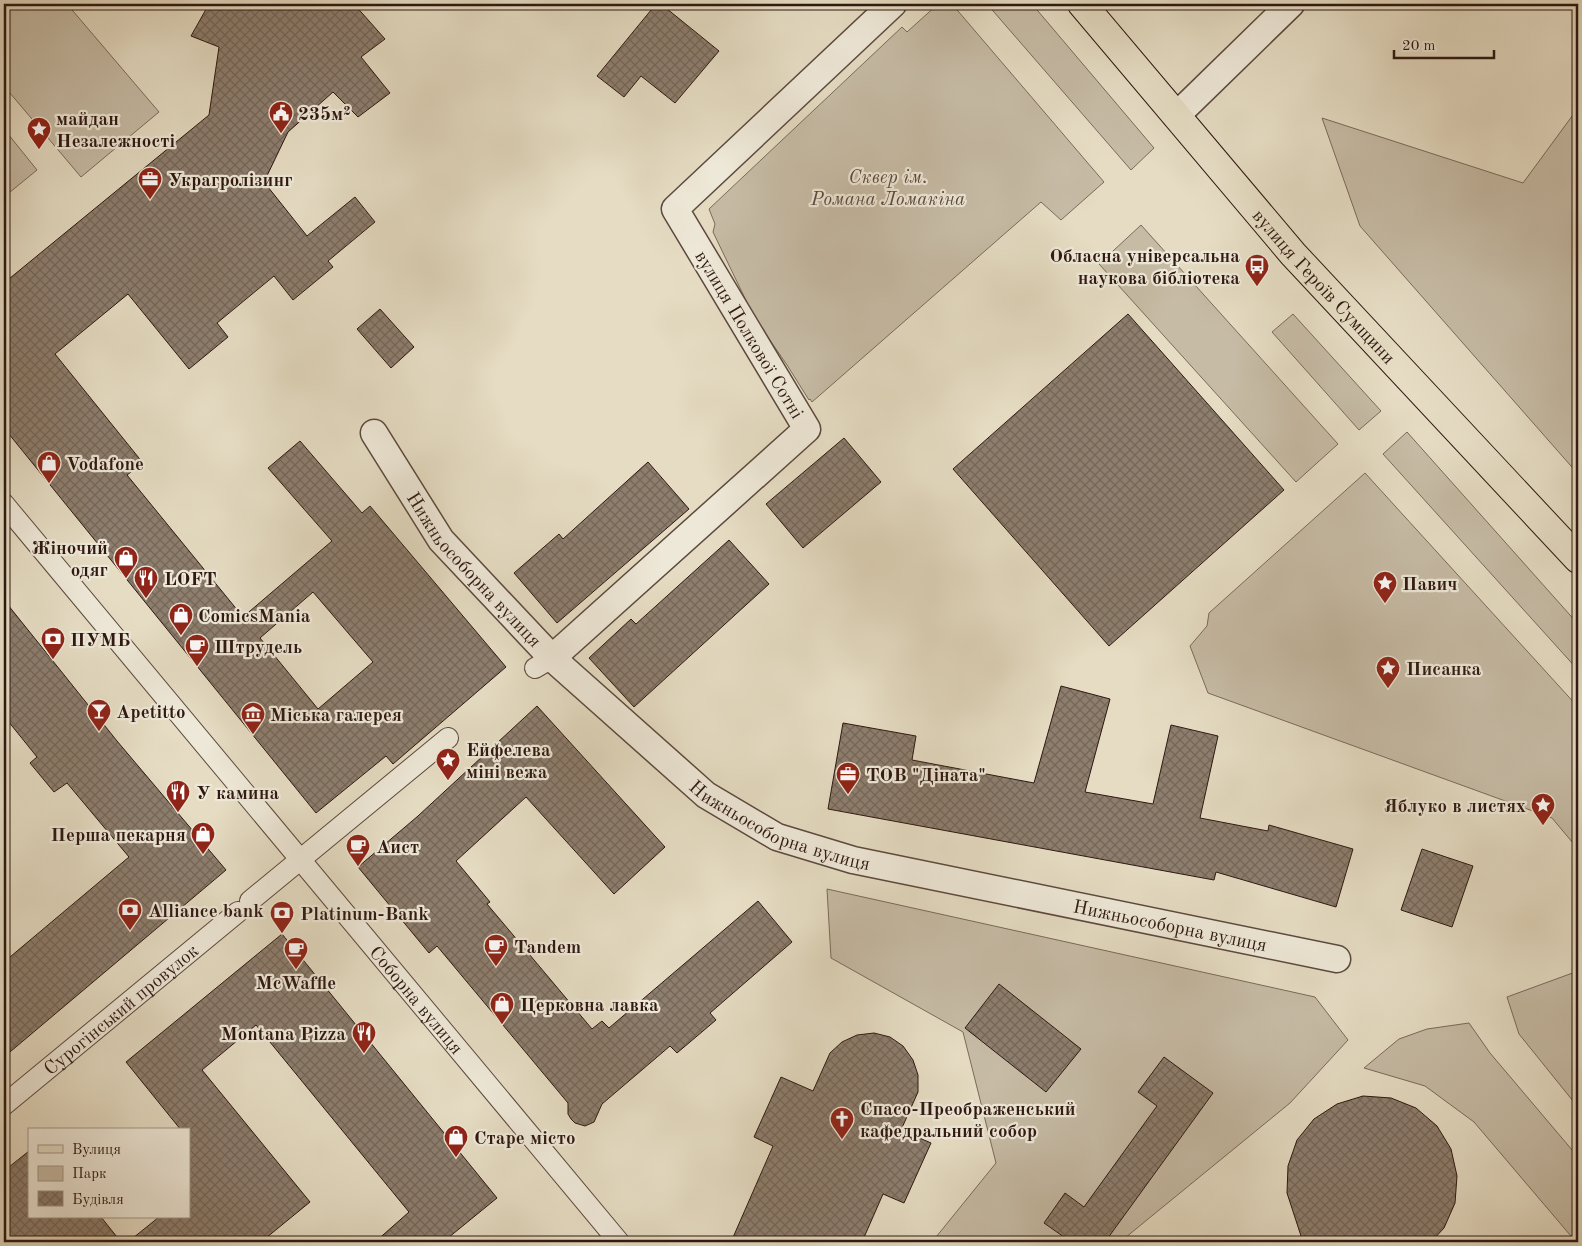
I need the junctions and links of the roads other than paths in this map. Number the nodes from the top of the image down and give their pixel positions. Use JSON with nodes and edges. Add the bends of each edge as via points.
{"nodes":[{"id":1,"x":893,"y":4,"type":"edge"},
{"id":2,"x":1082,"y":4,"type":"edge"},
{"id":3,"x":1291,"y":4,"type":"edge"},
{"id":4,"x":1176,"y":116,"type":"junction"},
{"id":5,"x":374,"y":432,"type":"dead end"},
{"id":6,"x":4,"y":504,"type":"edge"},
{"id":7,"x":1578,"y":559,"type":"edge"},
{"id":8,"x":544,"y":663,"type":"junction"},
{"id":9,"x":448,"y":738,"type":"dead end"},
{"id":10,"x":301,"y":860,"type":"junction"},
{"id":11,"x":1337,"y":959,"type":"dead end"},
{"id":12,"x":4,"y":1105,"type":"edge"},
{"id":13,"x":619,"y":1242,"type":"edge"}],
"edges":[{"from":1,"to":8,"type":"street","name":"вулиця Полкової Сотні","via":[[676,209],[807,429]]},
{"from":2,"to":4,"type":"main road","name":"вулиця Героїв Сумщини"},
{"from":3,"to":4,"type":"street"},
{"from":4,"to":7,"type":"main road","name":"вулиця Героїв Сумщини","via":[[1293,254]]},
{"from":5,"to":8,"type":"street","name":"Нижньособорна вулиця","via":[[441,540]]},
{"from":6,"to":10,"type":"street","name":"Соборна вулиця"},
{"from":8,"to":11,"type":"street","name":"Нижньособорна вулиця","via":[[706,796],[777,837],[853,860]]},
{"from":9,"to":10,"type":"street","name":"Сурогінський провулок"},
{"from":10,"to":12,"type":"street","name":"Сурогінський провулок"},
{"from":10,"to":13,"type":"street","name":"Соборна вулиця"}]}
